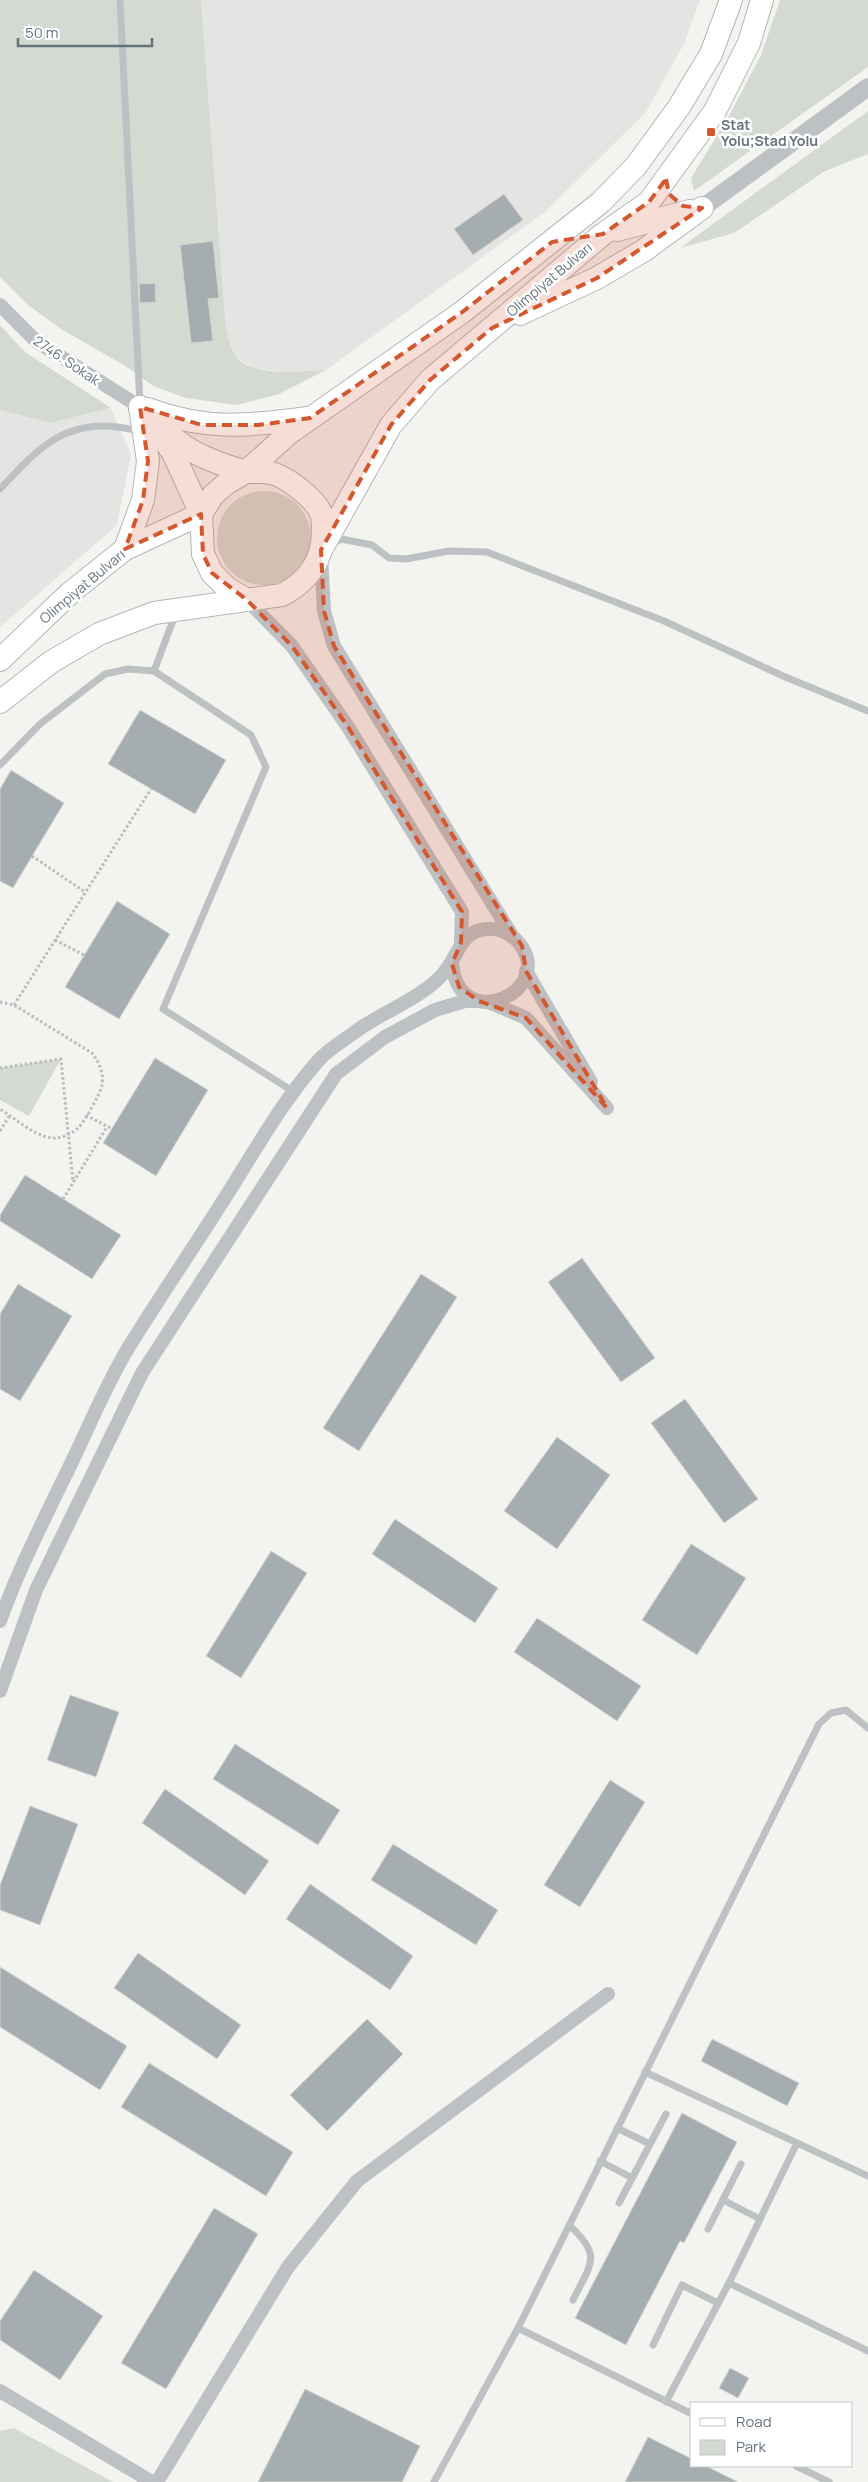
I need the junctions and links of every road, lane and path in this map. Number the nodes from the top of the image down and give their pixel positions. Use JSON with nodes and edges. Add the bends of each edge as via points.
{"nodes":[{"id":1,"x":120,"y":0,"type":"edge"},
{"id":2,"x":731,"y":0,"type":"edge"},
{"id":3,"x":762,"y":0,"type":"edge"},
{"id":4,"x":868,"y":87,"type":"edge"},
{"id":5,"x":666,"y":179,"type":"junction"},
{"id":6,"x":702,"y":208,"type":"junction"},
{"id":7,"x":603,"y":234,"type":"junction"},
{"id":8,"x":552,"y":242,"type":"junction"},
{"id":9,"x":0,"y":305,"type":"edge"},
{"id":10,"x":492,"y":328,"type":"junction"},
{"id":11,"x":140,"y":406,"type":"junction"},
{"id":12,"x":310,"y":418,"type":"junction"},
{"id":13,"x":143,"y":431,"type":"junction"},
{"id":14,"x":246,"y":472,"type":"junction"},
{"id":15,"x":0,"y":488,"type":"edge"},
{"id":16,"x":201,"y":514,"type":"junction"},
{"id":17,"x":125,"y":549,"type":"junction"},
{"id":18,"x":321,"y":550,"type":"junction"},
{"id":19,"x":247,"y":600,"type":"junction"},
{"id":20,"x":177,"y":610,"type":"junction"},
{"id":21,"x":0,"y":660,"type":"edge"},
{"id":22,"x":154,"y":671,"type":"junction"},
{"id":23,"x":0,"y":702,"type":"edge"},
{"id":24,"x":868,"y":711,"type":"edge"},
{"id":25,"x":0,"y":765,"type":"edge"},
{"id":26,"x":151,"y":789,"type":"dead end"},
{"id":27,"x":32,"y":856,"type":"dead end"},
{"id":28,"x":85,"y":892,"type":"junction"},
{"id":29,"x":514,"y":938,"type":"junction"},
{"id":30,"x":55,"y":940,"type":"junction"},
{"id":31,"x":461,"y":942,"type":"junction"},
{"id":32,"x":84,"y":956,"type":"dead end"},
{"id":33,"x":452,"y":964,"type":"junction"},
{"id":34,"x":526,"y":971,"type":"junction"},
{"id":35,"x":0,"y":1002,"type":"edge"},
{"id":36,"x":485,"y":1002,"type":"junction"},
{"id":37,"x":14,"y":1005,"type":"junction"},
{"id":38,"x":0,"y":1068,"type":"edge"},
{"id":39,"x":294,"y":1092,"type":"junction"},
{"id":40,"x":0,"y":1110,"type":"edge"},
{"id":41,"x":10,"y":1115,"type":"junction"},
{"id":42,"x":86,"y":1115,"type":"junction"},
{"id":43,"x":107,"y":1127,"type":"junction"},
{"id":44,"x":112,"y":1129,"type":"dead end"},
{"id":45,"x":0,"y":1131,"type":"edge"},
{"id":46,"x":68,"y":1135,"type":"junction"},
{"id":47,"x":73,"y":1182,"type":"junction"},
{"id":48,"x":63,"y":1198,"type":"dead end"},
{"id":49,"x":0,"y":1621,"type":"edge"},
{"id":50,"x":0,"y":1691,"type":"edge"},
{"id":51,"x":868,"y":1728,"type":"edge"},
{"id":52,"x":608,"y":1994,"type":"dead end"},
{"id":53,"x":645,"y":2072,"type":"junction"},
{"id":54,"x":666,"y":2114,"type":"dead end"},
{"id":55,"x":618,"y":2128,"type":"junction"},
{"id":56,"x":797,"y":2143,"type":"junction"},
{"id":57,"x":650,"y":2144,"type":"junction"},
{"id":58,"x":600,"y":2162,"type":"junction"},
{"id":59,"x":741,"y":2164,"type":"dead end"},
{"id":60,"x":868,"y":2176,"type":"edge"},
{"id":61,"x":632,"y":2178,"type":"junction"},
{"id":62,"x":723,"y":2200,"type":"junction"},
{"id":63,"x":619,"y":2203,"type":"dead end"},
{"id":64,"x":760,"y":2219,"type":"junction"},
{"id":65,"x":569,"y":2225,"type":"junction"},
{"id":66,"x":708,"y":2229,"type":"dead end"},
{"id":67,"x":729,"y":2283,"type":"junction"},
{"id":68,"x":573,"y":2300,"type":"dead end"},
{"id":69,"x":718,"y":2303,"type":"junction"},
{"id":70,"x":518,"y":2328,"type":"junction"},
{"id":71,"x":653,"y":2345,"type":"dead end"},
{"id":72,"x":868,"y":2351,"type":"edge"},
{"id":73,"x":0,"y":2391,"type":"edge"},
{"id":74,"x":666,"y":2402,"type":"junction"},
{"id":75,"x":690,"y":2413,"type":"edge"},
{"id":76,"x":798,"y":2467,"type":"edge"},
{"id":77,"x":152,"y":2482,"type":"edge"},
{"id":78,"x":158,"y":2482,"type":"edge"},
{"id":79,"x":434,"y":2482,"type":"edge"},
{"id":80,"x":829,"y":2482,"type":"edge"}],
"edges":[{"from":1,"to":11,"type":"lane"},
{"from":2,"to":8,"type":"main road","name":"Olimpiyat Bulvarı","via":[[711,54],[679,107],[641,159],[601,202]]},
{"from":3,"to":5,"type":"main road","name":"Olimpiyat Bulvarı","via":[[749,43],[715,111]]},
{"from":4,"to":6,"type":"street"},
{"from":5,"to":6,"type":"main road","via":[[669,194],[683,206]]},
{"from":5,"to":7,"type":"main road","name":"Olimpiyat Bulvarı","via":[[649,202]]},
{"from":6,"to":7,"type":"main road"},
{"from":6,"to":10,"type":"main road","via":[[643,251],[597,278]]},
{"from":7,"to":8,"type":"main road"},
{"from":7,"to":10,"type":"main road","name":"Olimpiyat Bulvarı"},
{"from":8,"to":12,"type":"main road","name":"Olimpiyat Bulvarı","via":[[461,313]]},
{"from":9,"to":11,"type":"street","name":"2746. Sokak","via":[[36,341]]},
{"from":10,"to":18,"type":"main road","name":"Olimpiyat Bulvarı","via":[[430,380],[391,425]]},
{"from":11,"to":12,"type":"main road","via":[[202,425],[258,425]]},
{"from":11,"to":13,"type":"main road"},
{"from":11,"to":14,"type":"main road","via":[[182,446],[202,457]]},
{"from":11,"to":16,"type":"main road","via":[[173,453]]},
{"from":12,"to":14,"type":"main road","name":"Olimpiyat Bulvarı"},
{"from":13,"to":15,"type":"lane","via":[[106,426],[65,433],[43,445]]},
{"from":13,"to":17,"type":"main road","via":[[148,461],[143,500]]},
{"from":14,"to":16,"type":"main road","via":[[213,495]]},
{"from":14,"to":18,"type":"main road","via":[[272,473],[309,497],[321,513]]},
{"from":16,"to":17,"type":"main road","name":"Olimpiyat Bulvarı"},
{"from":16,"to":19,"type":"main road","via":[[203,554],[212,573],[227,588]]},
{"from":17,"to":21,"type":"main road","name":"Olimpiyat Bulvarı","via":[[70,594]]},
{"from":18,"to":19,"type":"main road","via":[[307,578],[295,588],[282,595]]},
{"from":18,"to":24,"type":"lane","via":[[341,539],[372,546],[389,558],[406,559],[449,551],[486,552],[664,621]]},
{"from":18,"to":29,"type":"street","via":[[324,612],[334,646]]},
{"from":19,"to":20,"type":"main road"},
{"from":19,"to":31,"type":"street","via":[[292,646],[348,727],[462,912]]},
{"from":20,"to":22,"type":"lane"},
{"from":20,"to":23,"type":"main road","via":[[154,613],[99,634],[51,662]]},
{"from":22,"to":25,"type":"lane","via":[[128,669],[105,674],[40,724]]},
{"from":22,"to":39,"type":"lane","via":[[251,735],[266,767],[162,1009]]},
{"from":26,"to":28,"type":"path"},
{"from":27,"to":28,"type":"path"},
{"from":28,"to":30,"type":"path"},
{"from":29,"to":31,"type":"street","via":[[504,931],[492,929],[470,934]]},
{"from":29,"to":34,"type":"street","via":[[522,946]]},
{"from":30,"to":32,"type":"path"},
{"from":30,"to":37,"type":"path"},
{"from":31,"to":33,"type":"street"},
{"from":33,"to":36,"type":"street","via":[[459,987],[468,996]]},
{"from":33,"to":39,"type":"street","via":[[432,986],[366,1023],[319,1059]]},
{"from":34,"to":36,"type":"street","via":[[514,994],[503,1000]]},
{"from":34,"to":36,"type":"street","via":[[607,1108],[526,1018]]},
{"from":35,"to":37,"type":"path"},
{"from":36,"to":50,"type":"street","via":[[465,1001],[435,1010],[385,1037],[336,1074],[142,1373],[36,1590]]},
{"from":37,"to":42,"type":"path","via":[[92,1053],[99,1063],[102,1086]]},
{"from":38,"to":46,"type":"path","via":[[61,1059]]},
{"from":39,"to":49,"type":"street","via":[[126,1352],[14,1580]]},
{"from":40,"to":41,"type":"path"},
{"from":41,"to":45,"type":"path"},
{"from":41,"to":46,"type":"path","via":[[45,1137]]},
{"from":42,"to":43,"type":"path"},
{"from":42,"to":46,"type":"path","via":[[79,1128]]},
{"from":43,"to":44,"type":"path"},
{"from":43,"to":47,"type":"path"},
{"from":46,"to":47,"type":"path"},
{"from":47,"to":48,"type":"path"},
{"from":51,"to":53,"type":"lane","via":[[846,1710],[831,1713],[819,1724]]},
{"from":52,"to":78,"type":"street","via":[[357,2181],[288,2267]]},
{"from":53,"to":55,"type":"lane"},
{"from":53,"to":56,"type":"lane"},
{"from":54,"to":57,"type":"lane"},
{"from":55,"to":57,"type":"lane"},
{"from":55,"to":58,"type":"lane"},
{"from":56,"to":60,"type":"lane"},
{"from":56,"to":64,"type":"lane"},
{"from":57,"to":61,"type":"lane"},
{"from":58,"to":61,"type":"lane"},
{"from":58,"to":65,"type":"lane"},
{"from":59,"to":62,"type":"lane"},
{"from":61,"to":63,"type":"lane"},
{"from":62,"to":64,"type":"lane"},
{"from":62,"to":66,"type":"lane"},
{"from":64,"to":67,"type":"lane"},
{"from":65,"to":68,"type":"lane","via":[[591,2249],[591,2262]]},
{"from":65,"to":70,"type":"lane"},
{"from":67,"to":69,"type":"lane"},
{"from":67,"to":72,"type":"lane"},
{"from":69,"to":71,"type":"lane","via":[[682,2285]]},
{"from":69,"to":74,"type":"lane"},
{"from":70,"to":74,"type":"lane"},
{"from":70,"to":79,"type":"lane"},
{"from":73,"to":77,"type":"street"},
{"from":74,"to":75,"type":"lane"},
{"from":76,"to":80,"type":"lane"}]}
